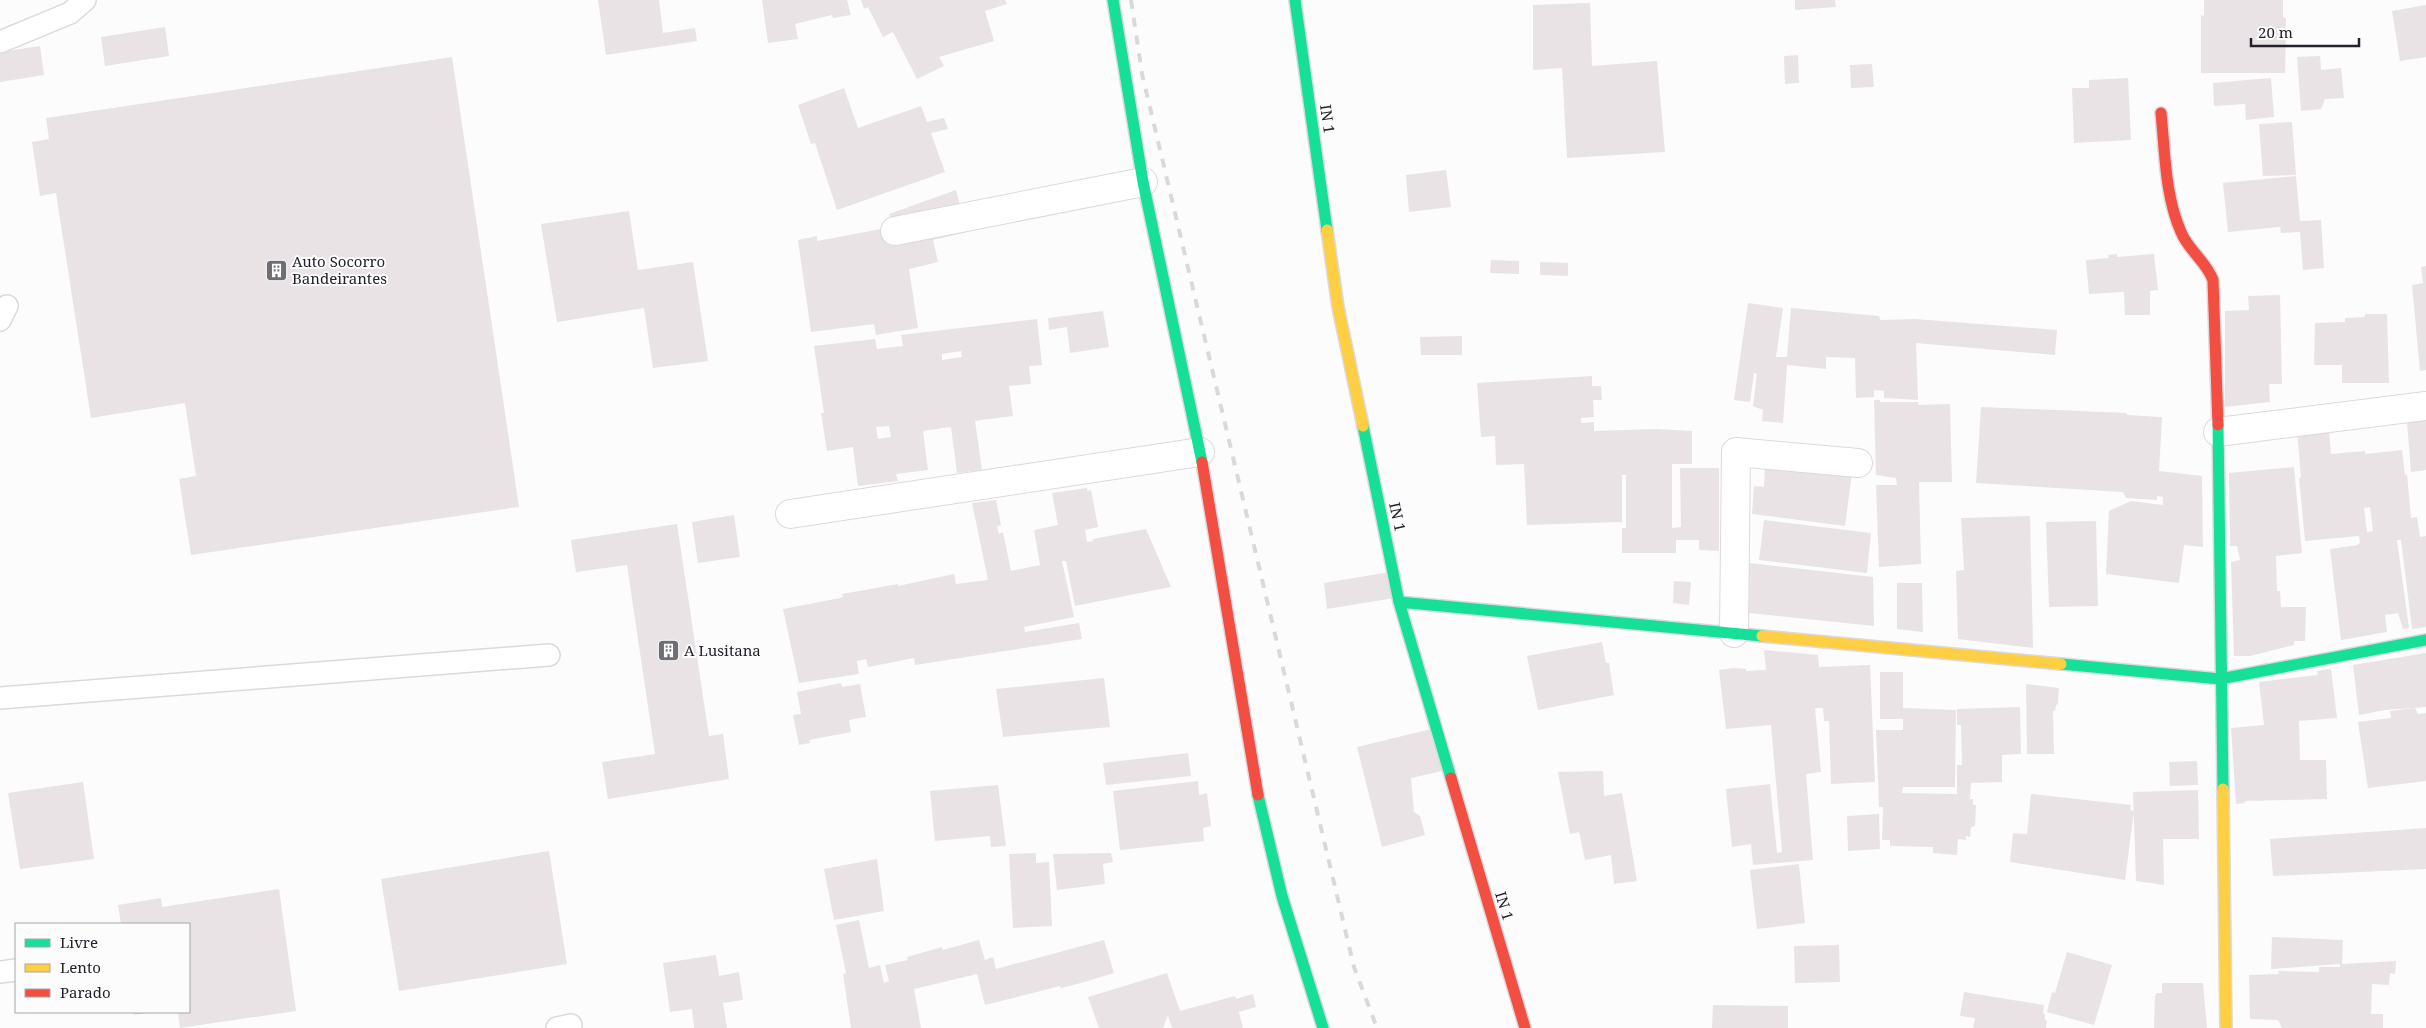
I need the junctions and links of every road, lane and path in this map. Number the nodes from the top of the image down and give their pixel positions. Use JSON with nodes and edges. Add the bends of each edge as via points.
{"nodes":[{"id":1,"x":86,"y":0,"type":"edge"},
{"id":2,"x":1112,"y":0,"type":"edge"},
{"id":3,"x":1295,"y":0,"type":"edge"},
{"id":4,"x":0,"y":42,"type":"edge"},
{"id":5,"x":2161,"y":113,"type":"dead end"},
{"id":6,"x":1143,"y":182,"type":"junction"},
{"id":7,"x":895,"y":232,"type":"dead end"},
{"id":8,"x":2426,"y":406,"type":"edge"},
{"id":9,"x":2218,"y":432,"type":"junction"},
{"id":10,"x":1200,"y":452,"type":"junction"},
{"id":11,"x":1858,"y":463,"type":"dead end"},
{"id":12,"x":790,"y":514,"type":"dead end"},
{"id":13,"x":1399,"y":602,"type":"junction"},
{"id":14,"x":1734,"y":633,"type":"junction"},
{"id":15,"x":2426,"y":640,"type":"edge"},
{"id":16,"x":549,"y":655,"type":"dead end"},
{"id":17,"x":2220,"y":679,"type":"junction"},
{"id":18,"x":0,"y":698,"type":"edge"},
{"id":19,"x":15,"y":970,"type":"edge"},
{"id":20,"x":0,"y":972,"type":"edge"},
{"id":21,"x":1323,"y":1028,"type":"edge"},
{"id":22,"x":1525,"y":1028,"type":"edge"},
{"id":23,"x":2226,"y":1028,"type":"edge"}],
"edges":[{"from":1,"to":4,"type":"lane","via":[[70,12]]},
{"from":2,"to":6,"type":"street"},
{"from":3,"to":13,"type":"street","name":"IN 1","via":[[1338,307]]},
{"from":5,"to":9,"type":"street","via":[[2175,218],[2186,242],[2208,266],[2213,280]]},
{"from":6,"to":7,"type":"street"},
{"from":6,"to":10,"type":"street"},
{"from":8,"to":9,"type":"street"},
{"from":9,"to":17,"type":"street"},
{"from":10,"to":12,"type":"street"},
{"from":10,"to":21,"type":"street","via":[[1257,790],[1282,896]]},
{"from":11,"to":14,"type":"street","via":[[1736,452]]},
{"from":13,"to":14,"type":"street"},
{"from":13,"to":22,"type":"street","name":"IN 1"},
{"from":14,"to":17,"type":"street"},
{"from":15,"to":17,"type":"street"},
{"from":16,"to":18,"type":"lane"},
{"from":17,"to":23,"type":"street"},
{"from":19,"to":20,"type":"lane"}]}
